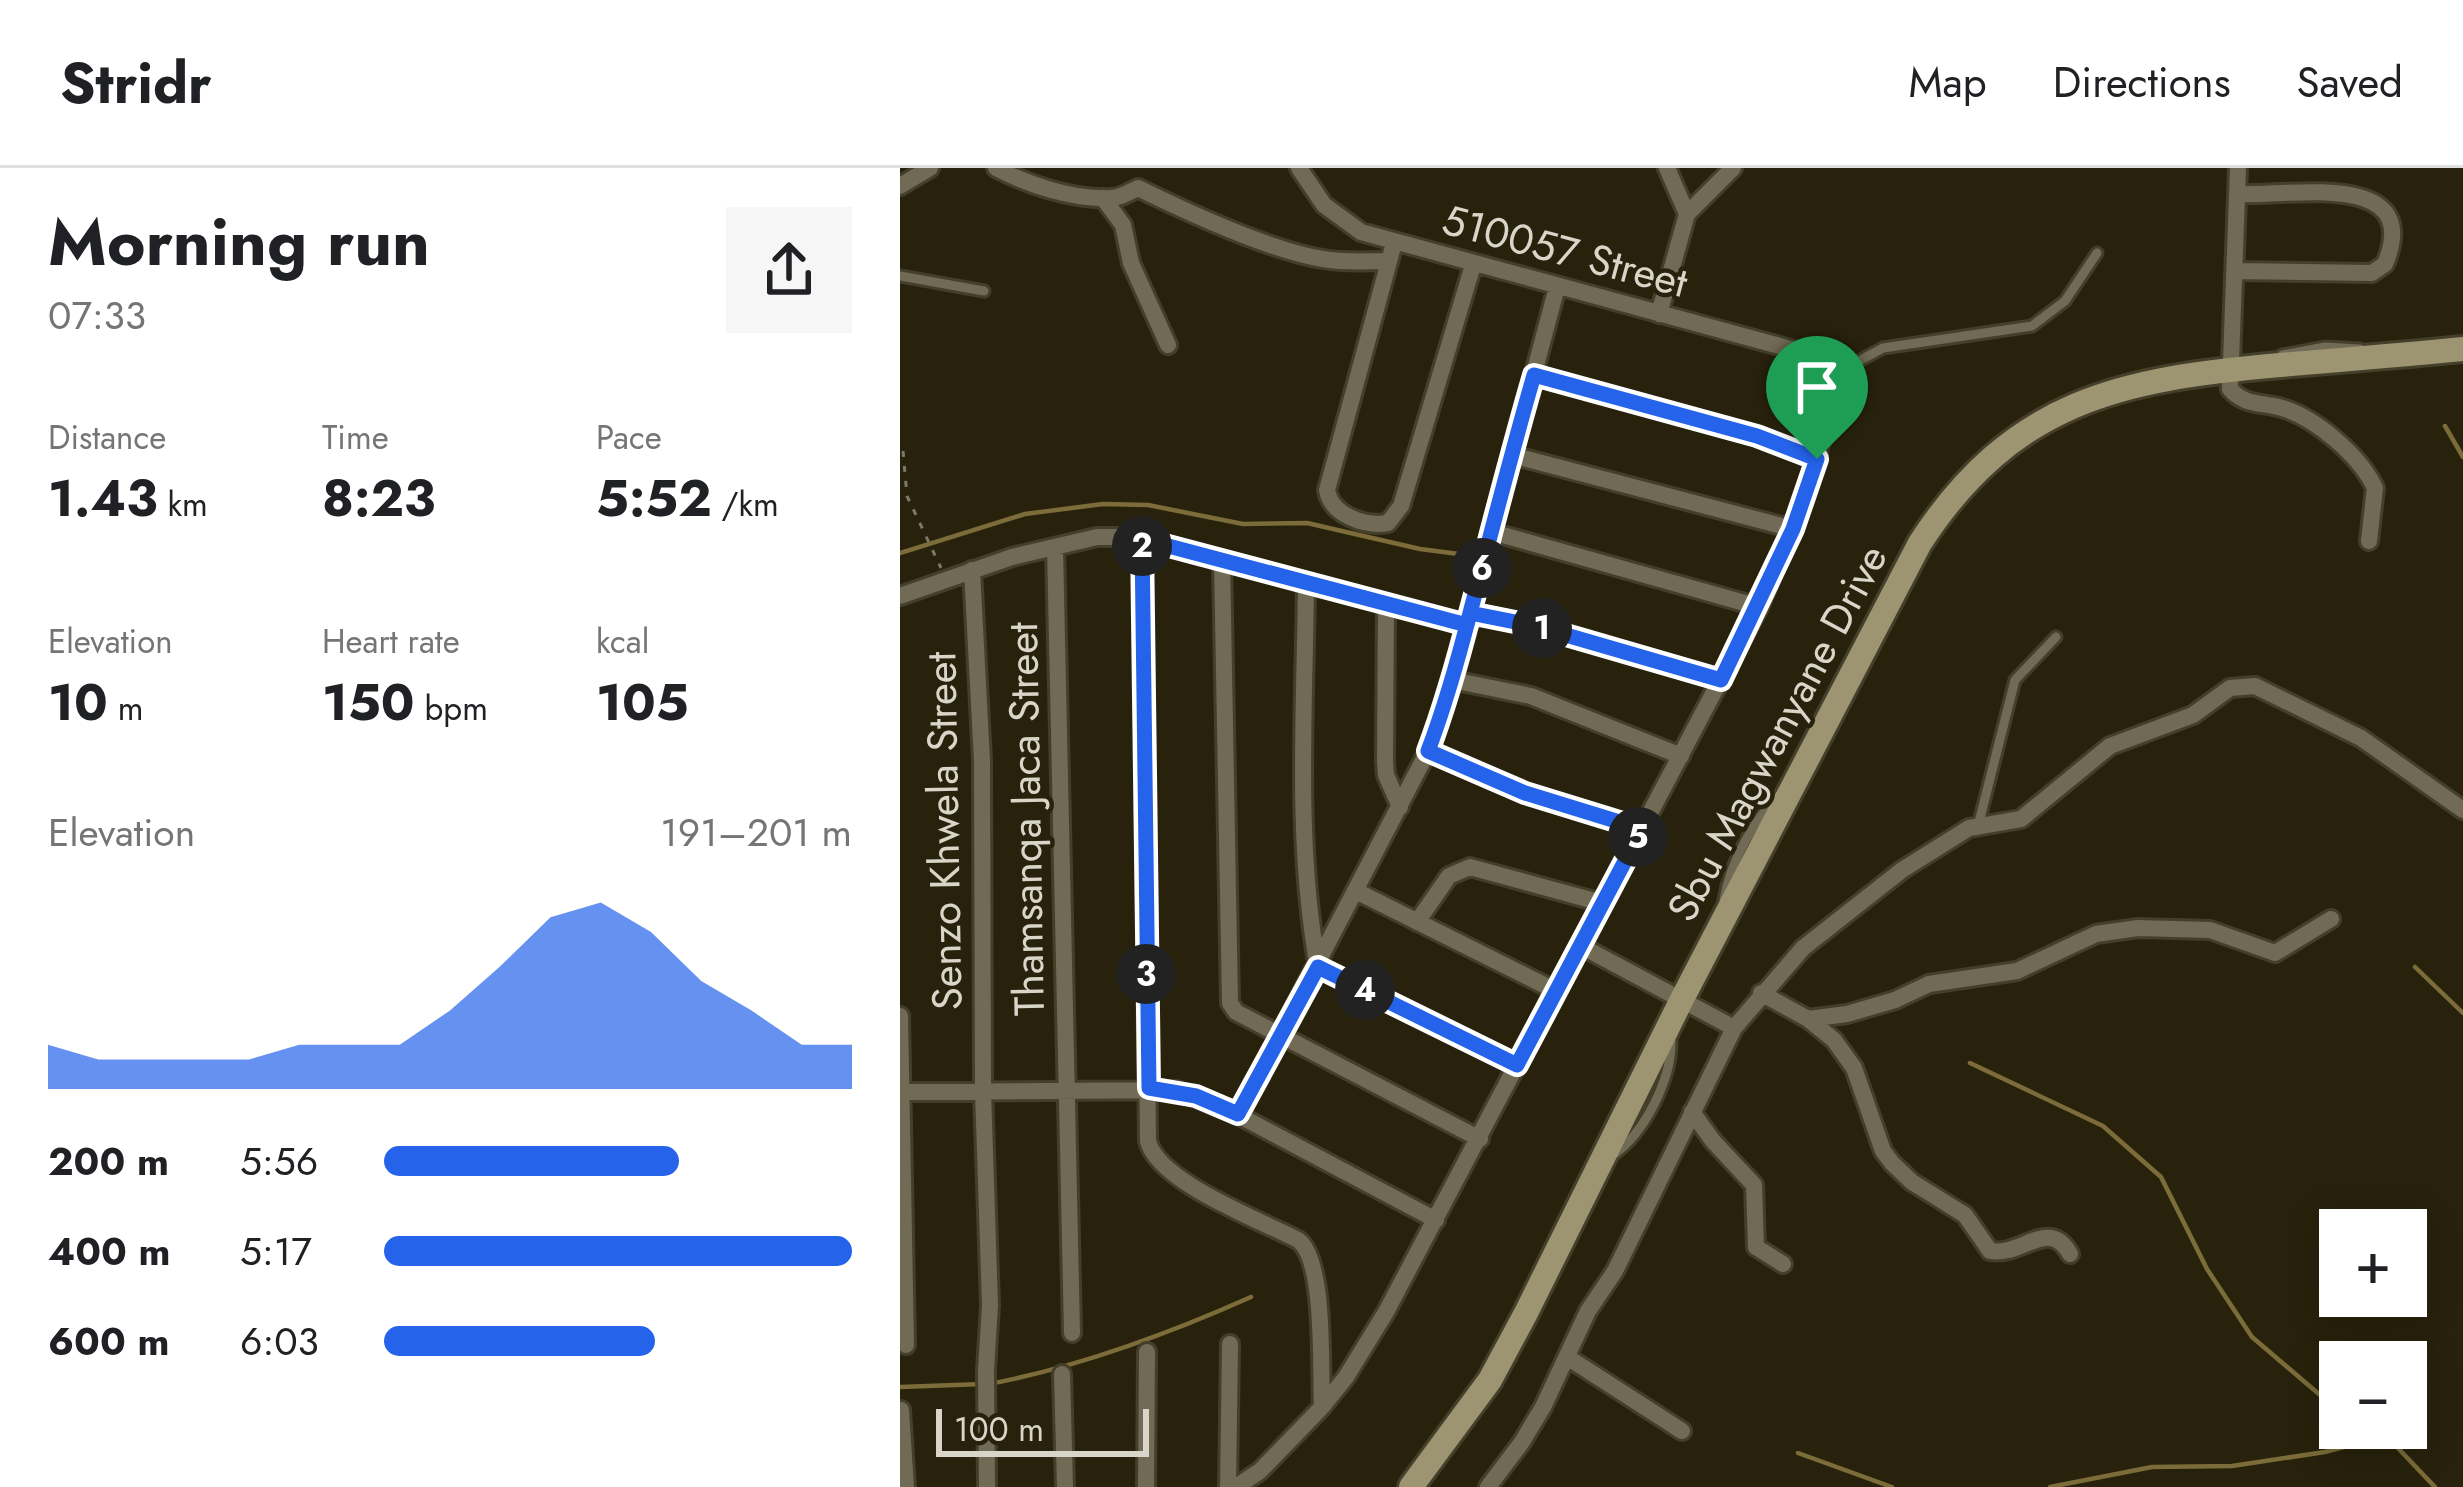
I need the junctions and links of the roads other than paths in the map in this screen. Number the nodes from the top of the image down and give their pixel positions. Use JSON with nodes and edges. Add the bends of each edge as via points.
{"nodes":[{"id":1,"x":931,"y":168,"type":"edge"},
{"id":2,"x":996,"y":168,"type":"edge"},
{"id":3,"x":1299,"y":168,"type":"edge"},
{"id":4,"x":1667,"y":168,"type":"edge"},
{"id":5,"x":1732,"y":168,"type":"edge"},
{"id":6,"x":2238,"y":168,"type":"edge"},
{"id":7,"x":900,"y":186,"type":"edge"},
{"id":8,"x":2237,"y":194,"type":"junction"},
{"id":9,"x":1103,"y":198,"type":"junction"},
{"id":10,"x":1687,"y":214,"type":"junction"},
{"id":11,"x":1392,"y":252,"type":"junction"},
{"id":12,"x":2097,"y":253,"type":"dead end"},
{"id":13,"x":1473,"y":265,"type":"junction"},
{"id":14,"x":2235,"y":272,"type":"junction"},
{"id":15,"x":900,"y":276,"type":"edge"},
{"id":16,"x":1557,"y":287,"type":"junction"},
{"id":17,"x":984,"y":291,"type":"dead end"},
{"id":18,"x":1659,"y":314,"type":"junction"},
{"id":19,"x":1168,"y":345,"type":"dead end"},
{"id":20,"x":2462,"y":347,"type":"edge"},
{"id":21,"x":2231,"y":370,"type":"junction"},
{"id":22,"x":1534,"y":375,"type":"junction"},
{"id":23,"x":1831,"y":376,"type":"junction"},
{"id":24,"x":1512,"y":455,"type":"junction"},
{"id":25,"x":1817,"y":459,"type":"junction"},
{"id":26,"x":1793,"y":529,"type":"junction"},
{"id":27,"x":1492,"y":532,"type":"junction"},
{"id":28,"x":1142,"y":539,"type":"junction"},
{"id":29,"x":2369,"y":541,"type":"dead end"},
{"id":30,"x":1055,"y":547,"type":"junction"},
{"id":31,"x":1222,"y":560,"type":"junction"},
{"id":32,"x":971,"y":570,"type":"junction"},
{"id":33,"x":1306,"y":582,"type":"junction"},
{"id":34,"x":900,"y":596,"type":"edge"},
{"id":35,"x":1385,"y":603,"type":"junction"},
{"id":36,"x":1759,"y":607,"type":"junction"},
{"id":37,"x":1468,"y":619,"type":"junction"},
{"id":38,"x":2056,"y":637,"type":"dead end"},
{"id":39,"x":1452,"y":680,"type":"junction"},
{"id":40,"x":1721,"y":680,"type":"junction"},
{"id":41,"x":1428,"y":751,"type":"junction"},
{"id":42,"x":1681,"y":756,"type":"junction"},
{"id":43,"x":1400,"y":806,"type":"junction"},
{"id":44,"x":2463,"y":810,"type":"edge"},
{"id":45,"x":1978,"y":826,"type":"junction"},
{"id":46,"x":1642,"y":829,"type":"junction"},
{"id":47,"x":1356,"y":891,"type":"junction"},
{"id":48,"x":1602,"y":903,"type":"junction"},
{"id":49,"x":2331,"y":919,"type":"dead end"},
{"id":50,"x":1417,"y":922,"type":"junction"},
{"id":51,"x":1581,"y":946,"type":"junction"},
{"id":52,"x":1318,"y":967,"type":"junction"},
{"id":53,"x":1556,"y":991,"type":"junction"},
{"id":54,"x":1761,"y":993,"type":"junction"},
{"id":55,"x":1676,"y":1012,"type":"junction"},
{"id":56,"x":900,"y":1016,"type":"edge"},
{"id":57,"x":1808,"y":1019,"type":"junction"},
{"id":58,"x":1734,"y":1028,"type":"junction"},
{"id":59,"x":1279,"y":1033,"type":"junction"},
{"id":60,"x":1517,"y":1065,"type":"junction"},
{"id":61,"x":1149,"y":1088,"type":"junction"},
{"id":62,"x":1067,"y":1089,"type":"junction"},
{"id":63,"x":983,"y":1090,"type":"junction"},
{"id":64,"x":901,"y":1091,"type":"edge"},
{"id":65,"x":1692,"y":1112,"type":"junction"},
{"id":66,"x":1238,"y":1114,"type":"junction"},
{"id":67,"x":1480,"y":1139,"type":"junction"},
{"id":68,"x":1436,"y":1220,"type":"junction"},
{"id":69,"x":2070,"y":1254,"type":"dead end"},
{"id":70,"x":1783,"y":1264,"type":"dead end"},
{"id":71,"x":1072,"y":1333,"type":"dead end"},
{"id":72,"x":1230,"y":1344,"type":"dead end"},
{"id":73,"x":905,"y":1345,"type":"dead end"},
{"id":74,"x":1148,"y":1352,"type":"dead end"},
{"id":75,"x":1567,"y":1357,"type":"junction"},
{"id":76,"x":1062,"y":1374,"type":"dead end"},
{"id":77,"x":1322,"y":1407,"type":"junction"},
{"id":78,"x":901,"y":1410,"type":"edge"},
{"id":79,"x":1682,"y":1431,"type":"dead end"},
{"id":80,"x":906,"y":1487,"type":"edge"},
{"id":81,"x":988,"y":1487,"type":"edge"},
{"id":82,"x":1065,"y":1487,"type":"edge"},
{"id":83,"x":1146,"y":1487,"type":"edge"},
{"id":84,"x":1232,"y":1487,"type":"edge"},
{"id":85,"x":1411,"y":1487,"type":"edge"},
{"id":86,"x":1488,"y":1487,"type":"edge"}],
"edges":[{"from":1,"to":7,"type":"street"},
{"from":2,"to":9,"type":"street"},
{"from":3,"to":11,"type":"street","name":"510057 Street","via":[[1335,217]]},
{"from":4,"to":10,"type":"street"},
{"from":5,"to":10,"type":"street"},
{"from":6,"to":8,"type":"street"},
{"from":8,"to":14,"type":"street"},
{"from":8,"to":14,"type":"street","via":[[2367,196],[2383,207],[2391,232],[2385,264],[2372,273]]},
{"from":9,"to":11,"type":"street","via":[[1138,188],[1310,257],[1349,262]]},
{"from":9,"to":19,"type":"street","via":[[1119,217]]},
{"from":10,"to":18,"type":"street"},
{"from":11,"to":13,"type":"street","name":"510057 Street"},
{"from":11,"to":13,"type":"street","via":[[1326,496],[1362,522],[1388,523],[1401,506]]},
{"from":12,"to":23,"type":"lane","via":[[2065,301],[2032,326],[1882,348]]},
{"from":13,"to":16,"type":"street","name":"510057 Street"},
{"from":14,"to":21,"type":"street"},
{"from":15,"to":17,"type":"lane"},
{"from":16,"to":18,"type":"street","name":"510057 Street"},
{"from":16,"to":22,"type":"street"},
{"from":18,"to":23,"type":"street","name":"510057 Street","via":[[1798,350]]},
{"from":20,"to":21,"type":"main road","name":"Sbu Magwanyane Drive"},
{"from":21,"to":29,"type":"street","via":[[2238,398],[2300,416],[2370,476],[2376,498]]},
{"from":21,"to":55,"type":"main road","name":"Sbu Magwanyane Drive","via":[[2140,382],[2079,402],[2022,433],[1938,515]]},
{"from":22,"to":24,"type":"street"},
{"from":22,"to":25,"type":"street"},
{"from":23,"to":25,"type":"street","via":[[1834,395]]},
{"from":24,"to":26,"type":"street"},
{"from":24,"to":27,"type":"street"},
{"from":25,"to":26,"type":"street"},
{"from":26,"to":36,"type":"street"},
{"from":27,"to":36,"type":"street"},
{"from":27,"to":37,"type":"street"},
{"from":28,"to":30,"type":"street","via":[[1097,537]]},
{"from":28,"to":31,"type":"street"},
{"from":28,"to":61,"type":"street"},
{"from":30,"to":32,"type":"street"},
{"from":30,"to":62,"type":"street","name":"Thamsanqa Jaca Street"},
{"from":31,"to":33,"type":"street"},
{"from":31,"to":59,"type":"street","via":[[1228,994],[1237,1012]]},
{"from":32,"to":34,"type":"street"},
{"from":32,"to":63,"type":"street","name":"Senzo Khwela Street","via":[[982,761]]},
{"from":33,"to":35,"type":"street"},
{"from":33,"to":52,"type":"street","via":[[1306,850]]},
{"from":35,"to":37,"type":"street"},
{"from":35,"to":43,"type":"street","via":[[1385,760]]},
{"from":36,"to":40,"type":"street"},
{"from":37,"to":39,"type":"street"},
{"from":37,"to":40,"type":"street","via":[[1535,626]]},
{"from":38,"to":45,"type":"lane","via":[[2014,680]]},
{"from":39,"to":41,"type":"street"},
{"from":39,"to":42,"type":"street","via":[[1531,696]]},
{"from":40,"to":42,"type":"street"},
{"from":41,"to":43,"type":"street"},
{"from":41,"to":46,"type":"street","via":[[1525,793]]},
{"from":42,"to":46,"type":"street"},
{"from":43,"to":47,"type":"street"},
{"from":44,"to":45,"type":"street","via":[[2371,742],[2248,685],[2219,693],[2180,722],[2110,746],[2021,819]]},
{"from":45,"to":54,"type":"street","via":[[1864,896]]},
{"from":46,"to":48,"type":"street"},
{"from":47,"to":50,"type":"street"},
{"from":47,"to":52,"type":"street"},
{"from":48,"to":50,"type":"street","via":[[1470,867],[1449,876]]},
{"from":48,"to":51,"type":"street"},
{"from":49,"to":57,"type":"street","via":[[2275,953],[2210,930],[2118,929],[2017,971],[1929,984],[1866,1009]]},
{"from":50,"to":53,"type":"street"},
{"from":51,"to":53,"type":"street"},
{"from":51,"to":55,"type":"street"},
{"from":52,"to":59,"type":"street"},
{"from":52,"to":60,"type":"street"},
{"from":53,"to":60,"type":"street"},
{"from":54,"to":57,"type":"street"},
{"from":54,"to":58,"type":"street"},
{"from":55,"to":58,"type":"street"},
{"from":55,"to":85,"type":"main road","name":"Sbu Magwanyane Drive","via":[[1490,1380]]},
{"from":56,"to":64,"type":"street"},
{"from":57,"to":69,"type":"street","via":[[1848,1057],[1883,1150],[1900,1171],[1965,1215],[1990,1251],[2050,1237]]},
{"from":58,"to":65,"type":"street"},
{"from":59,"to":66,"type":"street"},
{"from":59,"to":67,"type":"street"},
{"from":60,"to":67,"type":"street"},
{"from":61,"to":62,"type":"street"},
{"from":61,"to":66,"type":"street"},
{"from":61,"to":77,"type":"street","via":[[1148,1141],[1164,1169],[1310,1250]]},
{"from":62,"to":63,"type":"street"},
{"from":62,"to":71,"type":"street","name":"Thamsanqa Jaca Street"},
{"from":63,"to":64,"type":"street"},
{"from":63,"to":81,"type":"street","name":"Senzo Khwela Street"},
{"from":64,"to":73,"type":"street"},
{"from":65,"to":70,"type":"street","via":[[1754,1185],[1756,1247]]},
{"from":65,"to":75,"type":"street"},
{"from":66,"to":68,"type":"street"},
{"from":67,"to":68,"type":"street"},
{"from":68,"to":77,"type":"street"},
{"from":72,"to":84,"type":"street"},
{"from":74,"to":83,"type":"street"},
{"from":75,"to":79,"type":"street"},
{"from":75,"to":86,"type":"street"},
{"from":76,"to":82,"type":"street"},
{"from":77,"to":84,"type":"street","via":[[1260,1472]]},
{"from":78,"to":80,"type":"street"}]}
